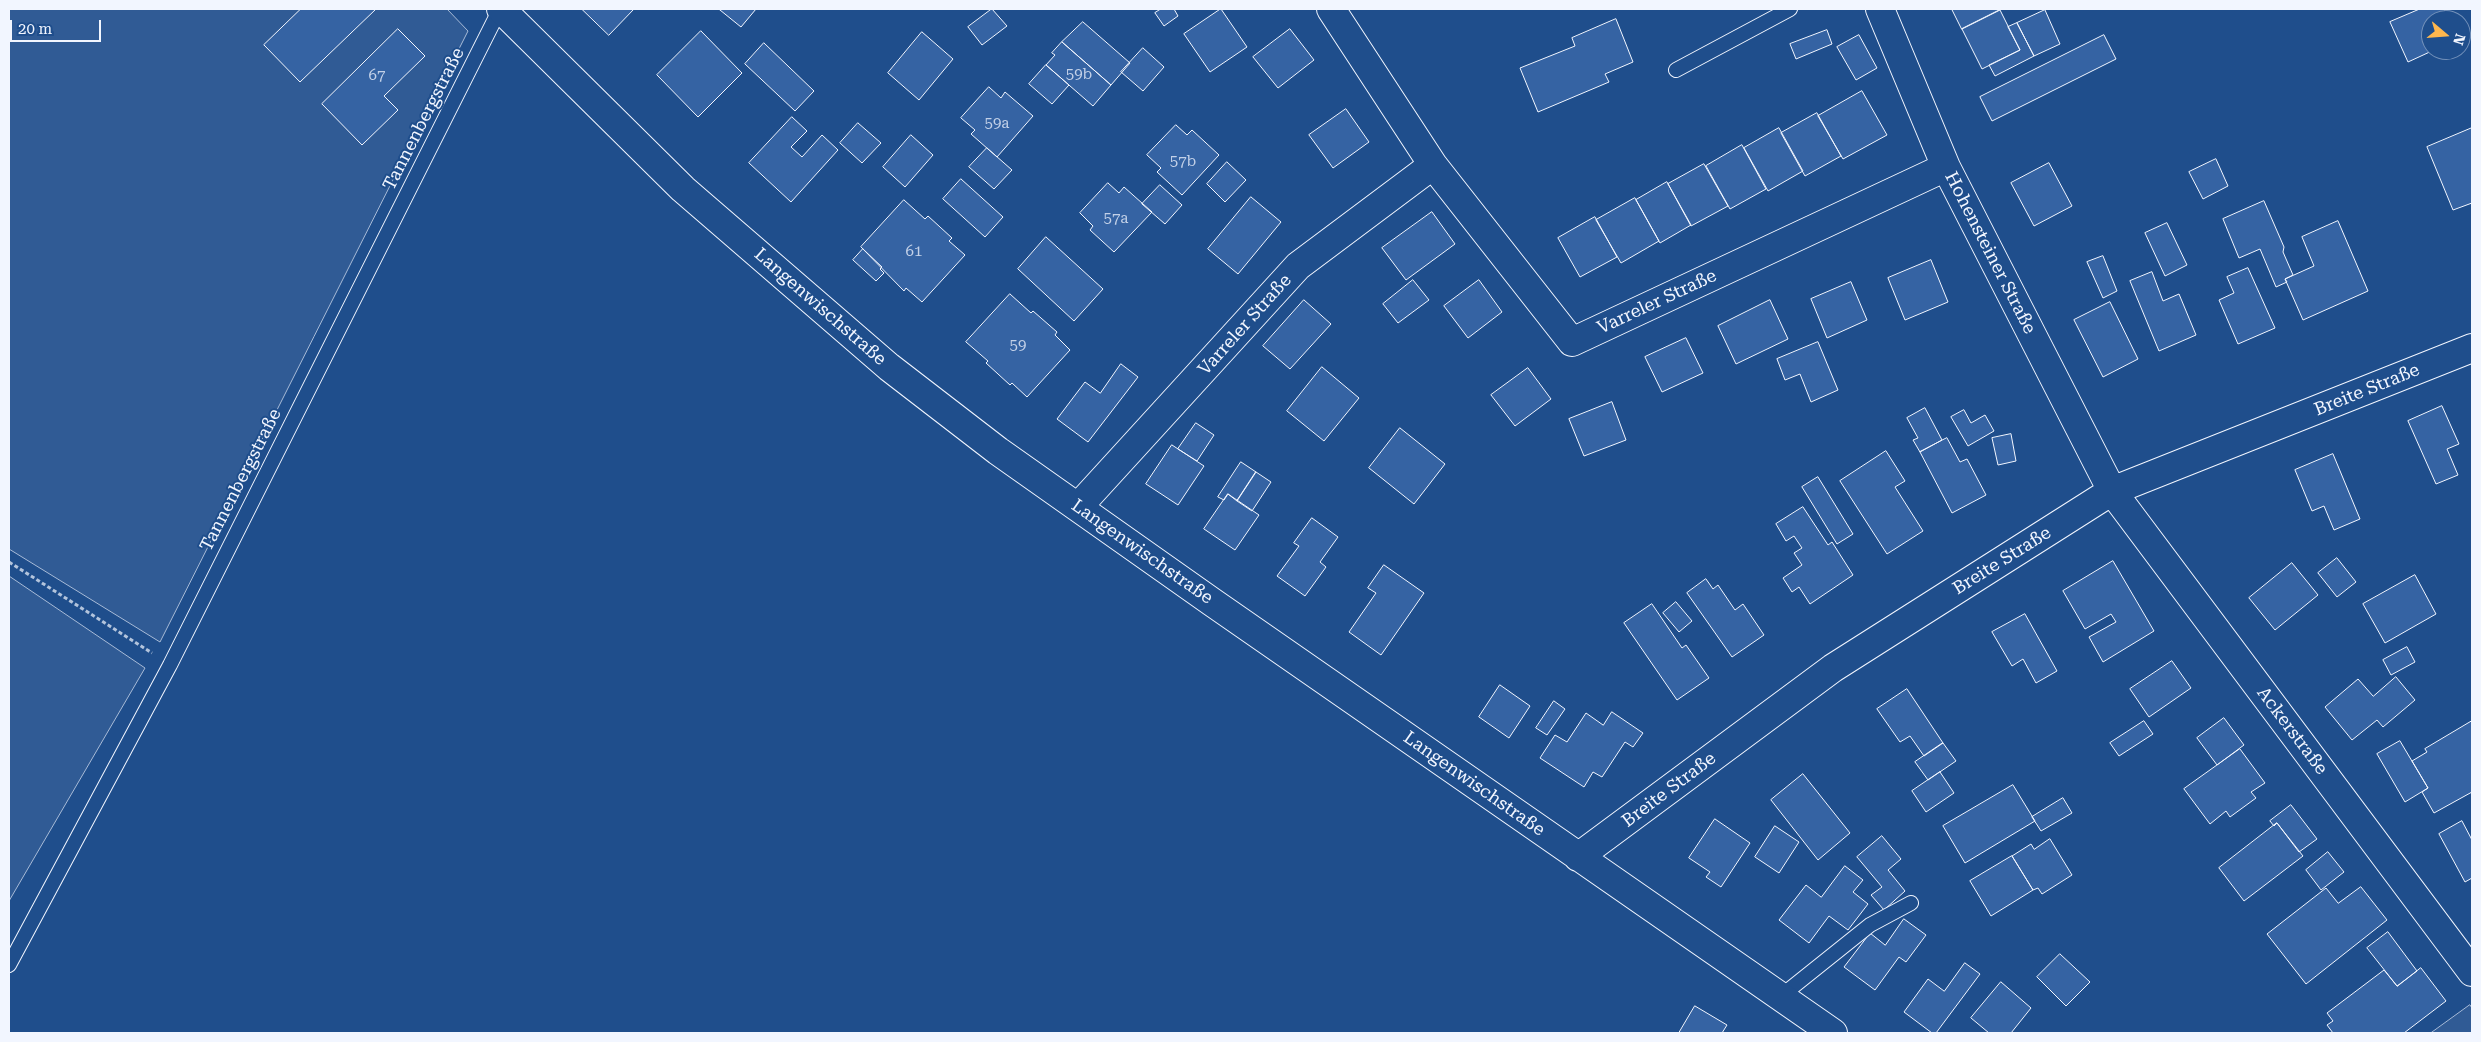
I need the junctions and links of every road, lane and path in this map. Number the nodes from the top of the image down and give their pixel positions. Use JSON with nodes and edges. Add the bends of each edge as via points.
{"nodes":[{"id":1,"x":500,"y":9,"type":"edge"},
{"id":2,"x":1331,"y":9,"type":"edge"},
{"id":3,"x":1790,"y":9,"type":"edge"},
{"id":4,"x":1880,"y":9,"type":"edge"},
{"id":5,"x":1676,"y":70,"type":"dead end"},
{"id":6,"x":1433,"y":165,"type":"junction"},
{"id":7,"x":1946,"y":167,"type":"junction"},
{"id":8,"x":2472,"y":348,"type":"edge"},
{"id":9,"x":2112,"y":491,"type":"junction"},
{"id":10,"x":1078,"y":507,"type":"junction"},
{"id":11,"x":9,"y":562,"type":"edge"},
{"id":12,"x":170,"y":664,"type":"junction"},
{"id":13,"x":1578,"y":857,"type":"junction"},
{"id":14,"x":1911,"y":903,"type":"dead end"},
{"id":15,"x":9,"y":965,"type":"edge"},
{"id":16,"x":2472,"y":972,"type":"edge"},
{"id":17,"x":1780,"y":997,"type":"junction"},
{"id":18,"x":1833,"y":1033,"type":"edge"}],
"edges":[{"from":1,"to":10,"type":"street","name":"Langenwischstraße","via":[[683,188],[888,367]]},
{"from":1,"to":12,"type":"lane","name":"Tannenbergstraße"},
{"from":2,"to":6,"type":"street","name":"Varreler Straße"},
{"from":3,"to":5,"type":"lane"},
{"from":4,"to":7,"type":"street","name":"Hohensteiner Straße"},
{"from":6,"to":7,"type":"street","name":"Varreler Straße","via":[[1572,342]]},
{"from":6,"to":10,"type":"street","name":"Varreler Straße","via":[[1298,266]]},
{"from":7,"to":9,"type":"street","name":"Hohensteiner Straße"},
{"from":8,"to":9,"type":"street","name":"Breite Straße"},
{"from":9,"to":13,"type":"street","name":"Breite Straße","via":[[1833,668]]},
{"from":9,"to":16,"type":"street","name":"Ackerstraße"},
{"from":10,"to":13,"type":"street","name":"Langenwischstraße"},
{"from":11,"to":12,"type":"path"},
{"from":12,"to":15,"type":"lane","name":"Tannenbergstraße"},
{"from":13,"to":17,"type":"street","name":"Langenwischstraße"},
{"from":14,"to":17,"type":"lane","via":[[1870,925]]},
{"from":17,"to":18,"type":"street","name":"Langenwischstraße"}]}
